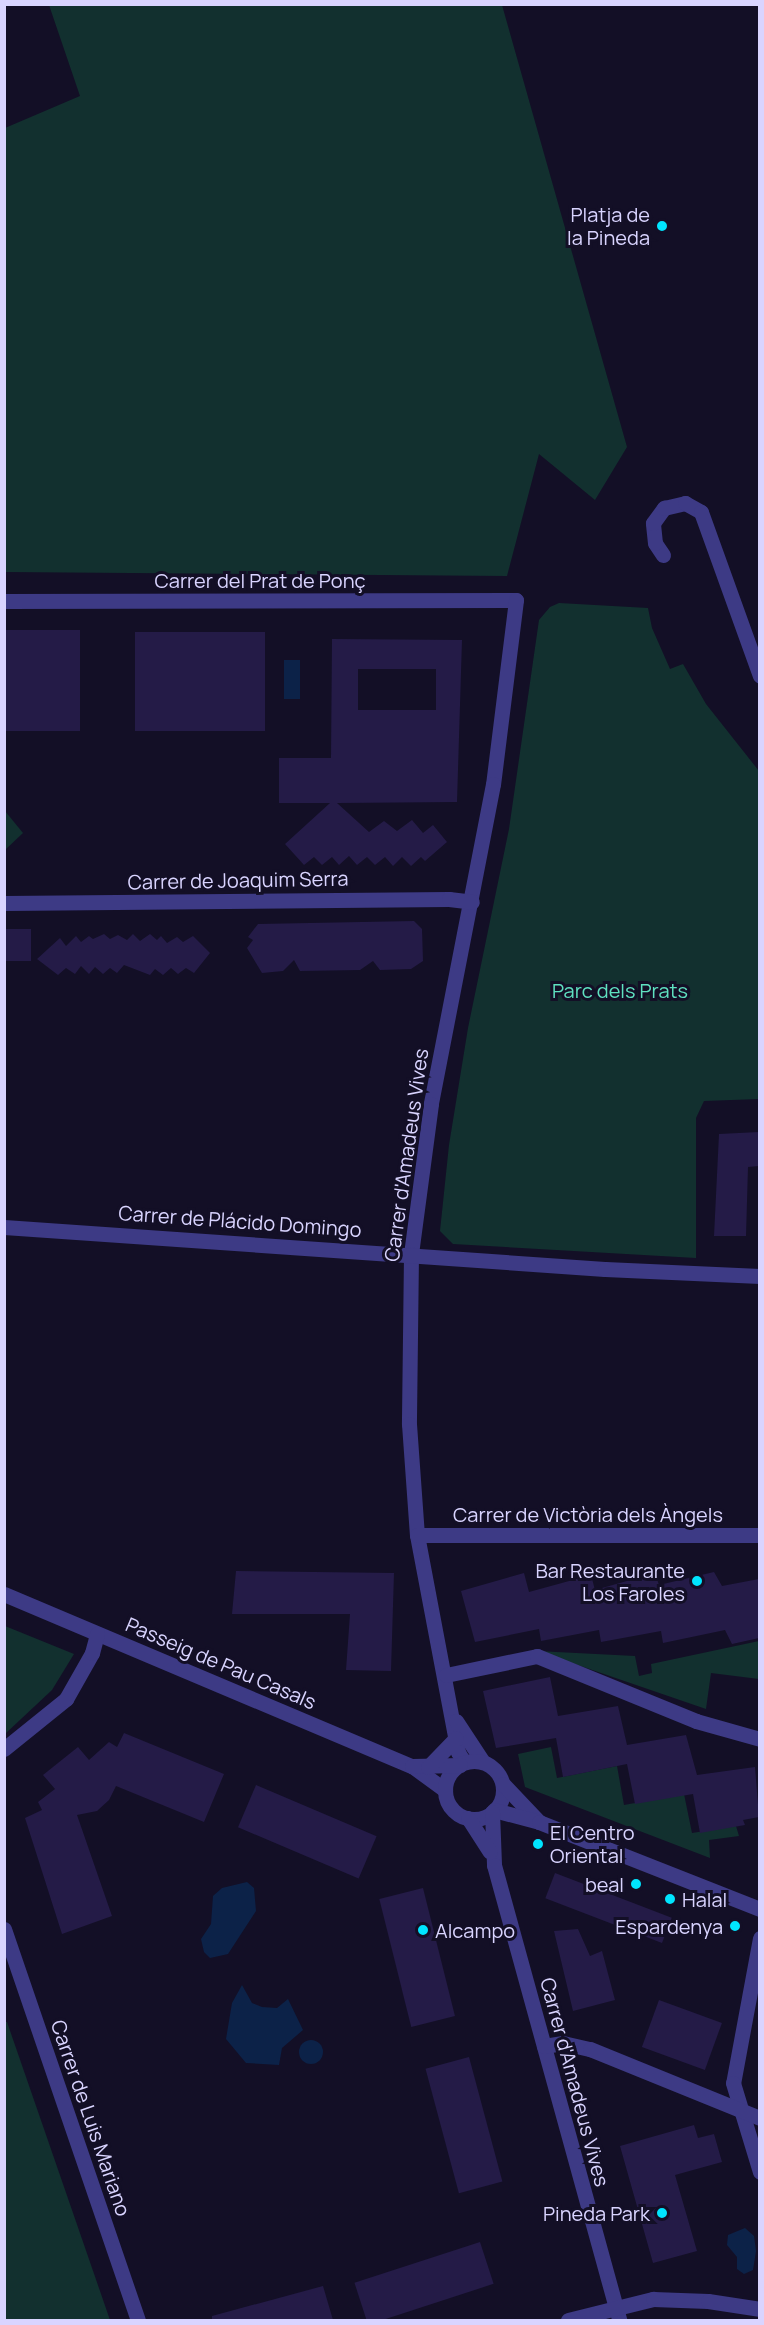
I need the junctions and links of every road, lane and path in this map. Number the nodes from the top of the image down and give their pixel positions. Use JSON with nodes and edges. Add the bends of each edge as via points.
{"nodes":[{"id":1,"x":663,"y":555,"type":"dead end"},
{"id":2,"x":516,"y":600,"type":"joint"},
{"id":3,"x":4,"y":601,"type":"edge"},
{"id":4,"x":759,"y":676,"type":"edge"},
{"id":5,"x":472,"y":902,"type":"junction"},
{"id":6,"x":4,"y":903,"type":"edge"},
{"id":7,"x":4,"y":1227,"type":"edge"},
{"id":8,"x":411,"y":1254,"type":"junction"},
{"id":9,"x":759,"y":1276,"type":"edge"},
{"id":10,"x":417,"y":1535,"type":"junction"},
{"id":11,"x":759,"y":1535,"type":"edge"},
{"id":12,"x":7,"y":1597,"type":"edge"},
{"id":13,"x":97,"y":1634,"type":"junction"},
{"id":14,"x":446,"y":1675,"type":"junction"},
{"id":15,"x":454,"y":1719,"type":"junction"},
{"id":16,"x":456,"y":1738,"type":"junction"},
{"id":17,"x":759,"y":1739,"type":"edge"},
{"id":18,"x":4,"y":1749,"type":"edge"},
{"id":19,"x":483,"y":1762,"type":"junction"},
{"id":20,"x":462,"y":1763,"type":"junction"},
{"id":21,"x":420,"y":1766,"type":"junction"},
{"id":22,"x":503,"y":1785,"type":"junction"},
{"id":23,"x":445,"y":1791,"type":"junction"},
{"id":24,"x":493,"y":1811,"type":"junction"},
{"id":25,"x":468,"y":1818,"type":"junction"},
{"id":26,"x":523,"y":1819,"type":"junction"},
{"id":27,"x":539,"y":1822,"type":"junction"},
{"id":28,"x":491,"y":1847,"type":"junction"},
{"id":29,"x":759,"y":1909,"type":"edge"},
{"id":30,"x":4,"y":1929,"type":"edge"},
{"id":31,"x":759,"y":1938,"type":"edge"},
{"id":32,"x":544,"y":2046,"type":"junction"},
{"id":33,"x":738,"y":2109,"type":"junction"},
{"id":34,"x":759,"y":2118,"type":"edge"},
{"id":35,"x":759,"y":2172,"type":"edge"},
{"id":36,"x":759,"y":2309,"type":"edge"},
{"id":37,"x":617,"y":2314,"type":"edge"},
{"id":38,"x":138,"y":2320,"type":"edge"},
{"id":39,"x":568,"y":2320,"type":"edge"}],
"edges":[{"from":1,"to":4,"type":"street","via":[[655,543],[653,524],[663,508],[685,503],[701,512]]},
{"from":2,"to":3,"type":"street","name":"Carrer del Prat de Ponç"},
{"from":2,"to":5,"type":"street","name":"Carrer d'Amadeus Vives","via":[[493,784]]},
{"from":5,"to":6,"type":"street","name":"Carrer de Joaquim Serra","via":[[449,899]]},
{"from":5,"to":8,"type":"street","name":"Carrer d'Amadeus Vives","via":[[431,1104]]},
{"from":7,"to":8,"type":"street","name":"Carrer de Plácido Domingo"},
{"from":8,"to":9,"type":"street","name":"Carrer de Plácido Domingo"},
{"from":8,"to":10,"type":"street","name":"Carrer d'Amadeus Vives","via":[[409,1424]]},
{"from":10,"to":11,"type":"street","name":"Carrer de Victòria dels Àngels"},
{"from":10,"to":14,"type":"street","name":"Carrer d'Amadeus Vives"},
{"from":12,"to":13,"type":"street","name":"Passeig de Pau Casals"},
{"from":13,"to":18,"type":"street","via":[[92,1653],[66,1699]]},
{"from":13,"to":21,"type":"street","name":"Passeig de Pau Casals"},
{"from":14,"to":15,"type":"street","name":"Carrer d'Amadeus Vives"},
{"from":14,"to":17,"type":"street","via":[[537,1656],[696,1721]]},
{"from":15,"to":16,"type":"street","name":"Carrer d'Amadeus Vives"},
{"from":15,"to":19,"type":"street","name":"Carrer d'Amadeus Vives"},
{"from":16,"to":20,"type":"street","name":"Carrer d'Amadeus Vives"},
{"from":16,"to":21,"type":"street"},
{"from":19,"to":20,"type":"street"},
{"from":19,"to":22,"type":"street","via":[[496,1770]]},
{"from":20,"to":21,"type":"street","name":"Passeig de Pau Casals"},
{"from":20,"to":23,"type":"street","via":[[449,1775]]},
{"from":21,"to":23,"type":"street","name":"Passeig de Pau Casals"},
{"from":22,"to":24,"type":"street","via":[[503,1794]]},
{"from":22,"to":27,"type":"street"},
{"from":23,"to":25,"type":"street","via":[[452,1808]]},
{"from":24,"to":25,"type":"street"},
{"from":24,"to":26,"type":"street"},
{"from":24,"to":28,"type":"street","name":"Carrer d'Amadeus Vives"},
{"from":25,"to":28,"type":"street","name":"Carrer d'Amadeus Vives"},
{"from":26,"to":27,"type":"street"},
{"from":26,"to":28,"type":"street"},
{"from":27,"to":29,"type":"street"},
{"from":28,"to":32,"type":"street","name":"Carrer d'Amadeus Vives"},
{"from":30,"to":38,"type":"street","name":"Carrer de Luis Mariano"},
{"from":31,"to":33,"type":"street","via":[[734,2073]]},
{"from":32,"to":33,"type":"street","via":[[563,2043],[584,2048]]},
{"from":32,"to":37,"type":"street","name":"Carrer d'Amadeus Vives"},
{"from":33,"to":34,"type":"street"},
{"from":33,"to":35,"type":"street"},
{"from":36,"to":37,"type":"street","via":[[666,2299]]},
{"from":37,"to":39,"type":"street"}]}
